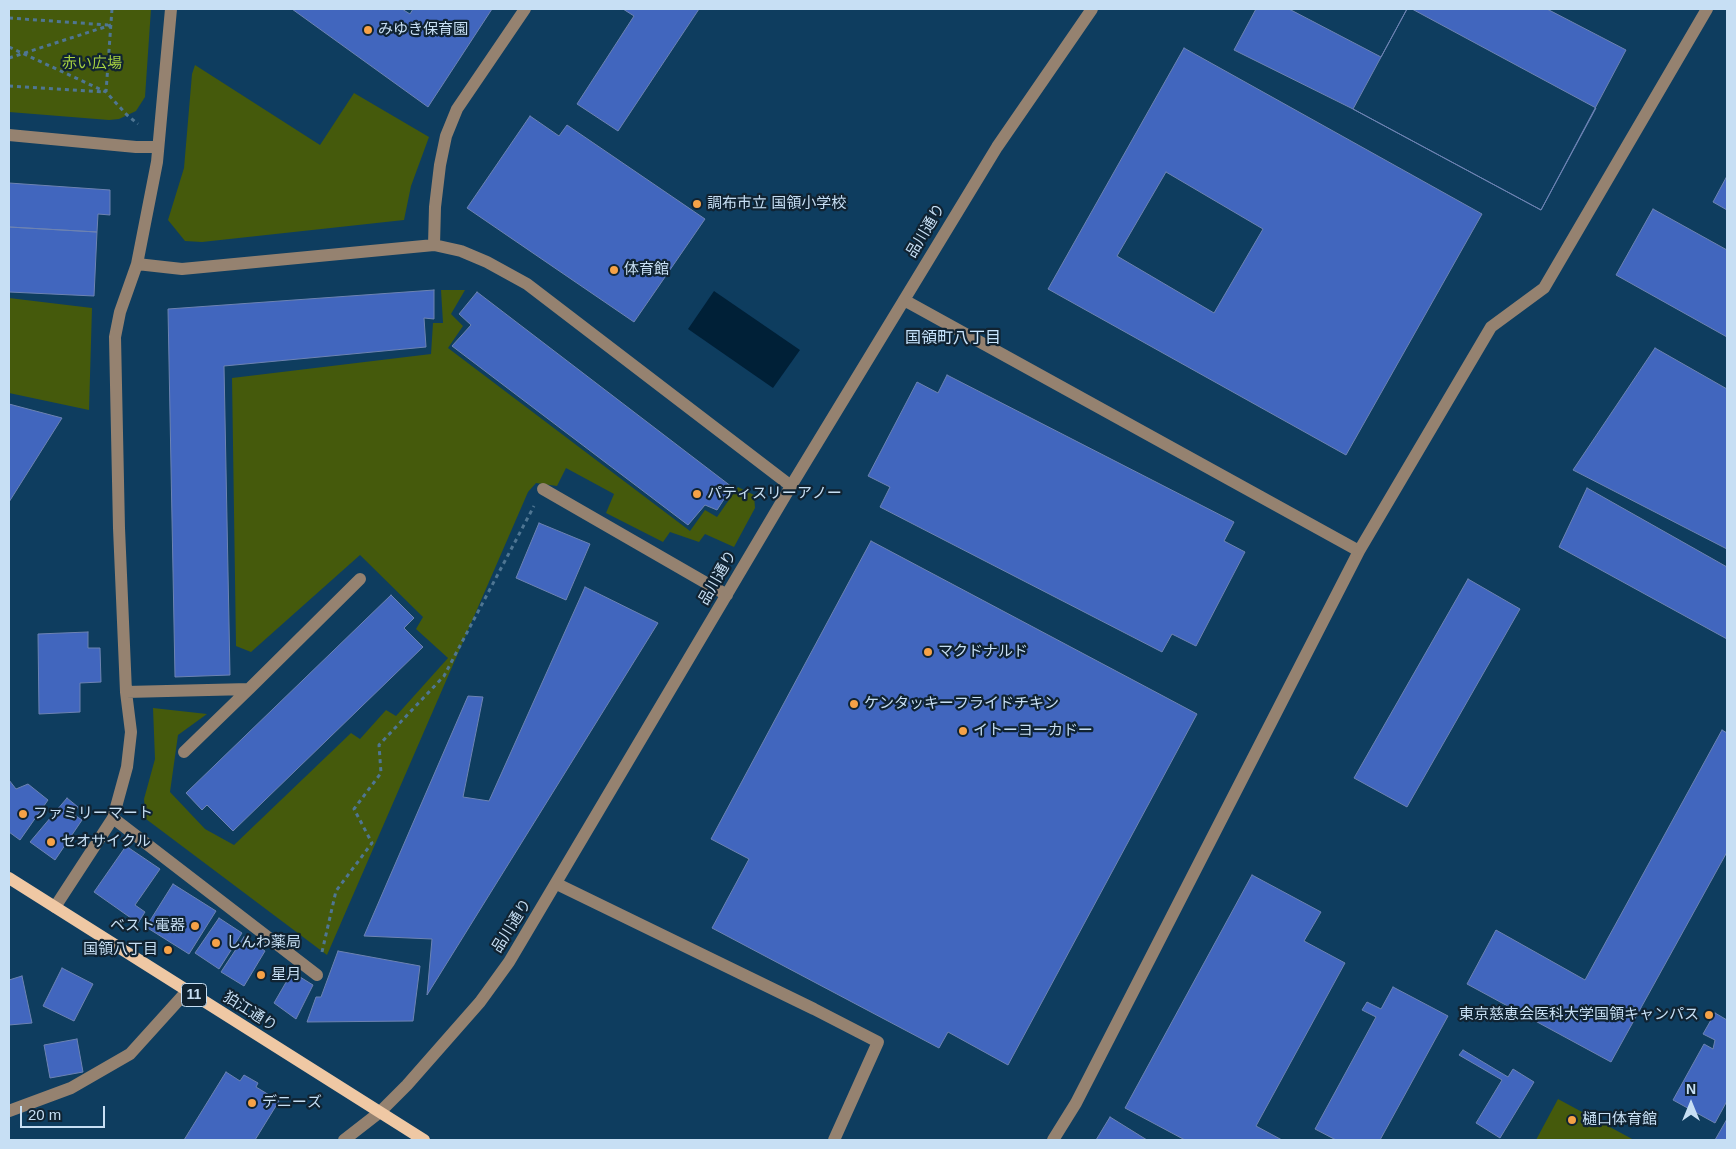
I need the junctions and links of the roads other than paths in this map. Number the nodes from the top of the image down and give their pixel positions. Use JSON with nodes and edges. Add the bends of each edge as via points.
{"nodes":[{"id":1,"x":171,"y":9,"type":"edge"},
{"id":2,"x":525,"y":9,"type":"edge"},
{"id":3,"x":1092,"y":9,"type":"edge"},
{"id":4,"x":1707,"y":9,"type":"edge"},
{"id":5,"x":9,"y":135,"type":"edge"},
{"id":6,"x":158,"y":147,"type":"junction"},
{"id":7,"x":434,"y":245,"type":"junction"},
{"id":8,"x":137,"y":264,"type":"junction"},
{"id":9,"x":904,"y":300,"type":"junction"},
{"id":10,"x":791,"y":486,"type":"junction"},
{"id":11,"x":543,"y":489,"type":"road end"},
{"id":12,"x":1359,"y":552,"type":"junction"},
{"id":13,"x":360,"y":579,"type":"dead end"},
{"id":14,"x":727,"y":595,"type":"junction"},
{"id":15,"x":249,"y":689,"type":"junction"},
{"id":16,"x":126,"y":692,"type":"junction"},
{"id":17,"x":184,"y":752,"type":"dead end"},
{"id":18,"x":113,"y":818,"type":"junction"},
{"id":19,"x":9,"y":878,"type":"edge"},
{"id":20,"x":557,"y":884,"type":"junction"},
{"id":21,"x":55,"y":907,"type":"junction"},
{"id":22,"x":317,"y":975,"type":"road end"},
{"id":23,"x":187,"y":991,"type":"junction"},
{"id":24,"x":9,"y":1111,"type":"edge"},
{"id":25,"x":380,"y":1112,"type":"junction"},
{"id":26,"x":344,"y":1140,"type":"edge"},
{"id":27,"x":424,"y":1140,"type":"edge"},
{"id":28,"x":834,"y":1140,"type":"edge"},
{"id":29,"x":1053,"y":1140,"type":"edge"}],
"edges":[{"from":1,"to":6,"type":"street"},
{"from":2,"to":7,"type":"street","via":[[457,109],[446,136],[435,207]]},
{"from":3,"to":9,"type":"street","name":"品川通り","via":[[996,147]]},
{"from":4,"to":12,"type":"street","via":[[1544,288],[1491,327]]},
{"from":5,"to":6,"type":"street"},
{"from":6,"to":8,"type":"street"},
{"from":7,"to":8,"type":"street","via":[[182,269]]},
{"from":7,"to":10,"type":"street","via":[[461,251],[527,284]]},
{"from":8,"to":16,"type":"street","via":[[120,312],[115,338]]},
{"from":9,"to":10,"type":"street","name":"品川通り"},
{"from":9,"to":12,"type":"street"},
{"from":10,"to":14,"type":"street","name":"品川通り"},
{"from":11,"to":14,"type":"street"},
{"from":12,"to":29,"type":"street","via":[[1076,1102]]},
{"from":13,"to":15,"type":"street"},
{"from":14,"to":20,"type":"street","name":"品川通り"},
{"from":15,"to":16,"type":"street"},
{"from":15,"to":17,"type":"street"},
{"from":16,"to":18,"type":"street","via":[[131,732],[127,767]]},
{"from":18,"to":21,"type":"street"},
{"from":18,"to":22,"type":"street"},
{"from":19,"to":21,"type":"main road","name":"狛江通り","number":"11"},
{"from":20,"to":25,"type":"street","name":"品川通り","via":[[510,962],[480,1002]]},
{"from":20,"to":28,"type":"street","via":[[878,1042]]},
{"from":21,"to":23,"type":"main road","name":"狛江通り","number":"11"},
{"from":23,"to":24,"type":"street","via":[[130,1054],[71,1088]]},
{"from":23,"to":25,"type":"main road","name":"狛江通り","number":"11"},
{"from":25,"to":26,"type":"street","name":"品川通り"},
{"from":25,"to":27,"type":"main road","name":"狛江通り","number":"11"}]}
